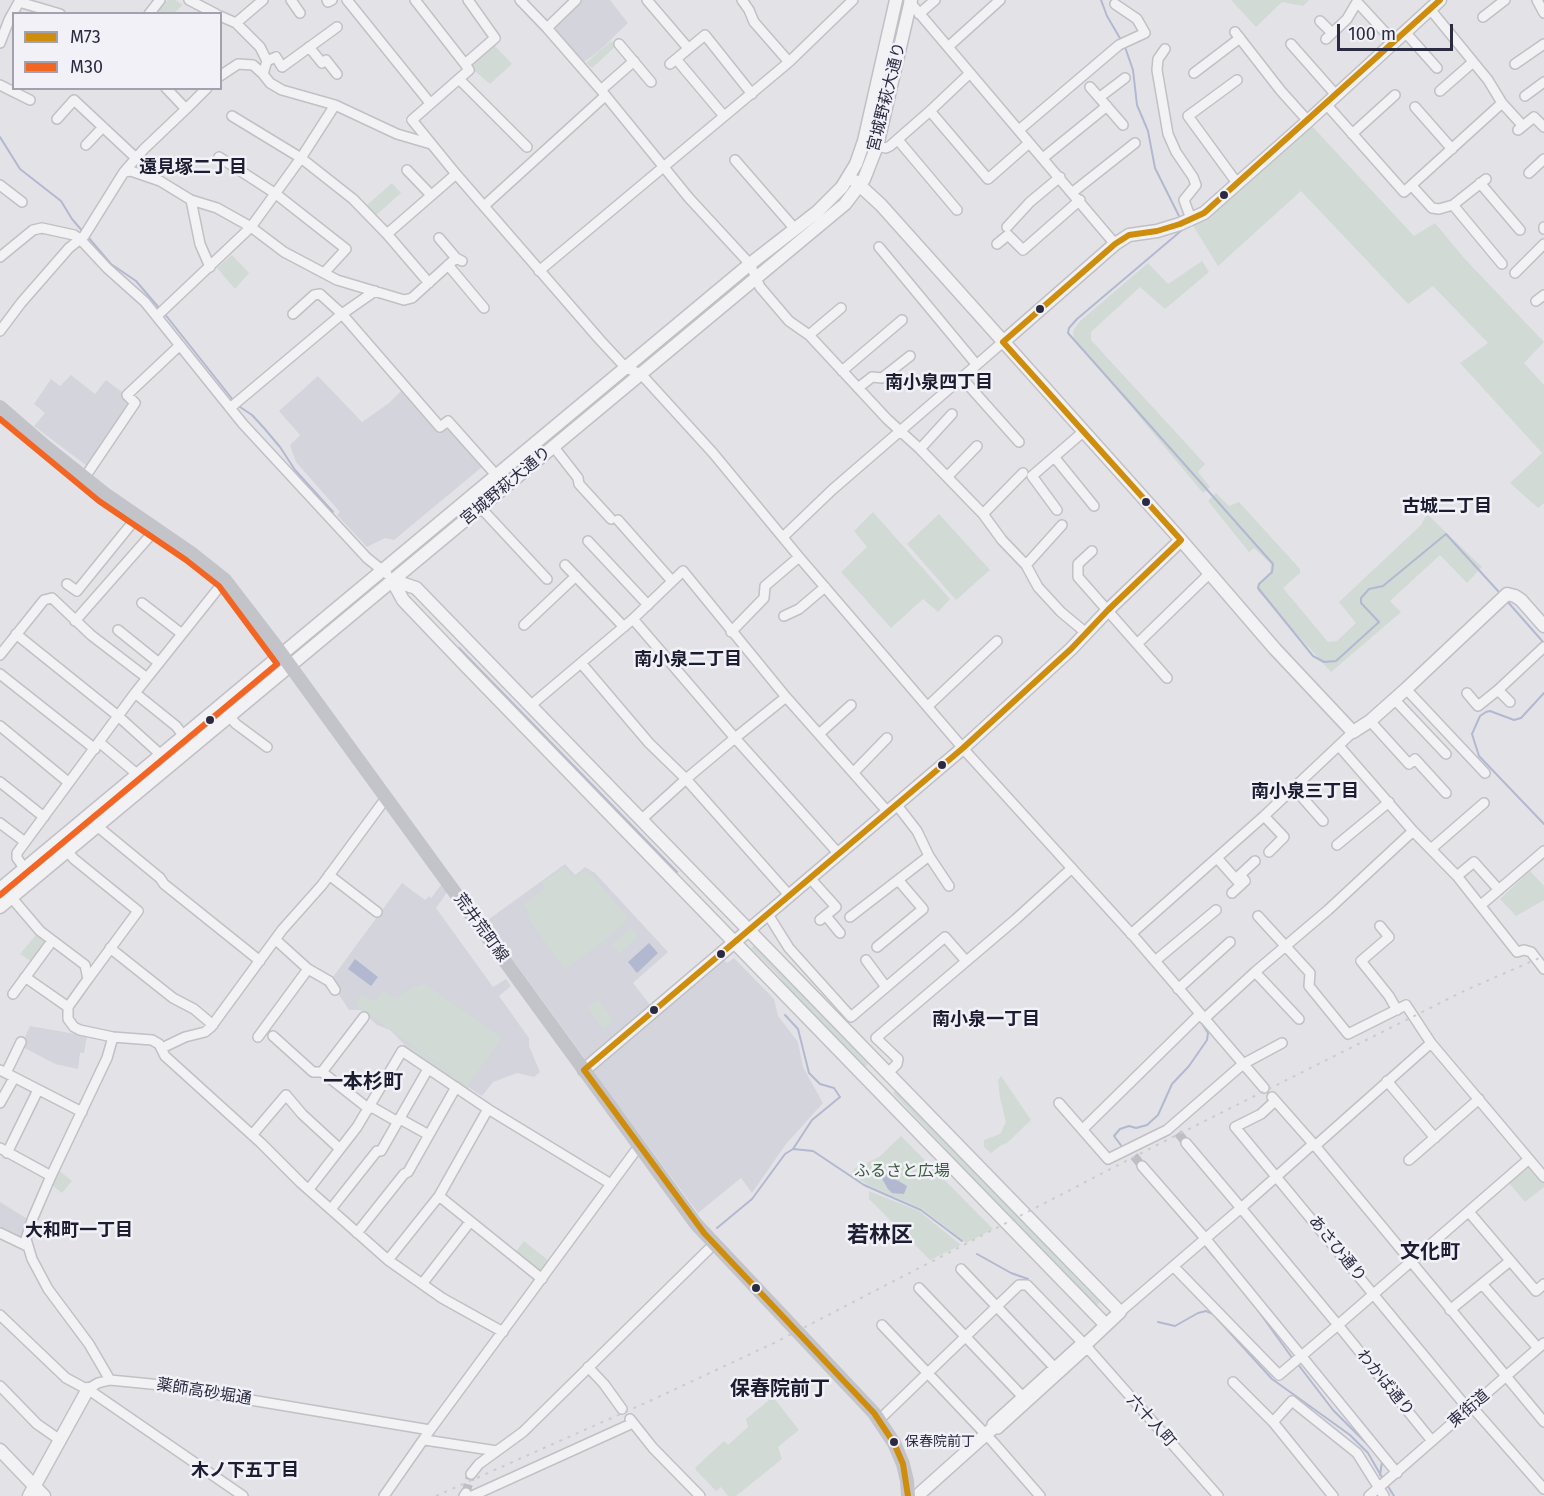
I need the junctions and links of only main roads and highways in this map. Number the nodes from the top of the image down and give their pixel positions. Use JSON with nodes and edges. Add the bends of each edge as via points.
{"nodes":[{"id":1,"x":1,"y":411,"type":"edge"},
{"id":2,"x":908,"y":1496,"type":"edge"}],
"edges":[{"from":1,"to":2,"type":"main road","name":"荒井荒町線","via":[[225,580],[714,1245],[879,1420],[903,1464]]}]}
